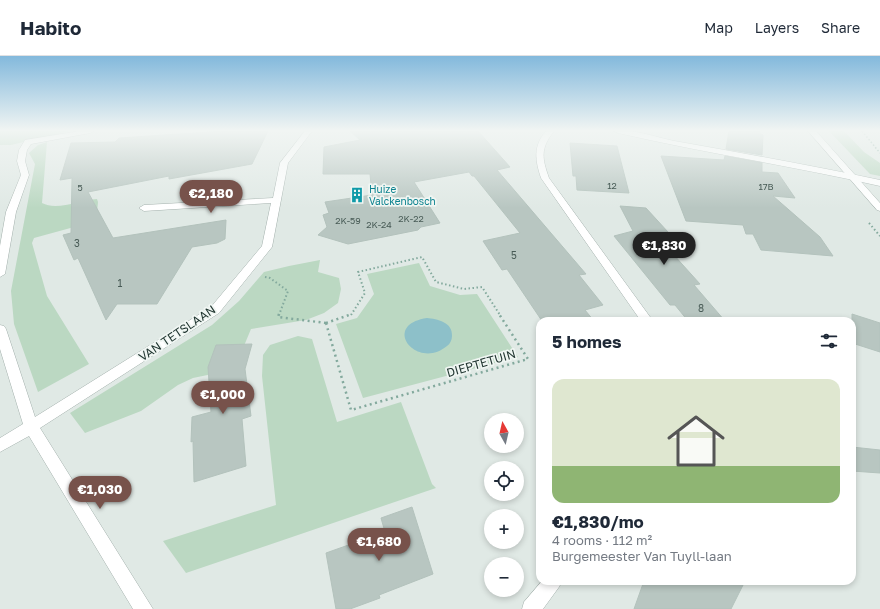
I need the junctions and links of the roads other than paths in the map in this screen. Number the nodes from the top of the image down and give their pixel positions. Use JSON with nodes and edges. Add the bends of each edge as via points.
{"nodes":[{"id":1,"x":22,"y":157,"type":"edge"},
{"id":2,"x":289,"y":157,"type":"edge"},
{"id":3,"x":539,"y":157,"type":"edge"},
{"id":4,"x":748,"y":157,"type":"edge"},
{"id":5,"x":835,"y":157,"type":"edge"},
{"id":6,"x":854,"y":178,"type":"junction"},
{"id":7,"x":880,"y":183,"type":"edge"},
{"id":8,"x":276,"y":200,"type":"junction"},
{"id":9,"x":144,"y":208,"type":"dead end"},
{"id":10,"x":880,"y":208,"type":"edge"},
{"id":11,"x":0,"y":274,"type":"edge"},
{"id":12,"x":644,"y":317,"type":"edge"},
{"id":13,"x":0,"y":329,"type":"edge"},
{"id":14,"x":31,"y":427,"type":"junction"},
{"id":15,"x":0,"y":446,"type":"edge"},
{"id":16,"x":550,"y":585,"type":"edge"},
{"id":17,"x":144,"y":609,"type":"edge"},
{"id":18,"x":531,"y":609,"type":"edge"}],
"edges":[{"from":1,"to":11,"type":"street","via":[[25,176],[11,212]]},
{"from":2,"to":8,"type":"street","name":"VAN TETSLAAN","via":[[284,163]]},
{"from":3,"to":12,"type":"street","via":[[545,178]]},
{"from":4,"to":6,"type":"street"},
{"from":5,"to":6,"type":"street"},
{"from":6,"to":7,"type":"street"},
{"from":6,"to":10,"type":"street"},
{"from":8,"to":9,"type":"street"},
{"from":8,"to":14,"type":"street","name":"VAN TETSLAAN","via":[[267,247],[215,310]]},
{"from":13,"to":14,"type":"street"},
{"from":14,"to":15,"type":"street","name":"VAN TETSLAAN"},
{"from":14,"to":17,"type":"street"},
{"from":16,"to":18,"type":"street"}]}
